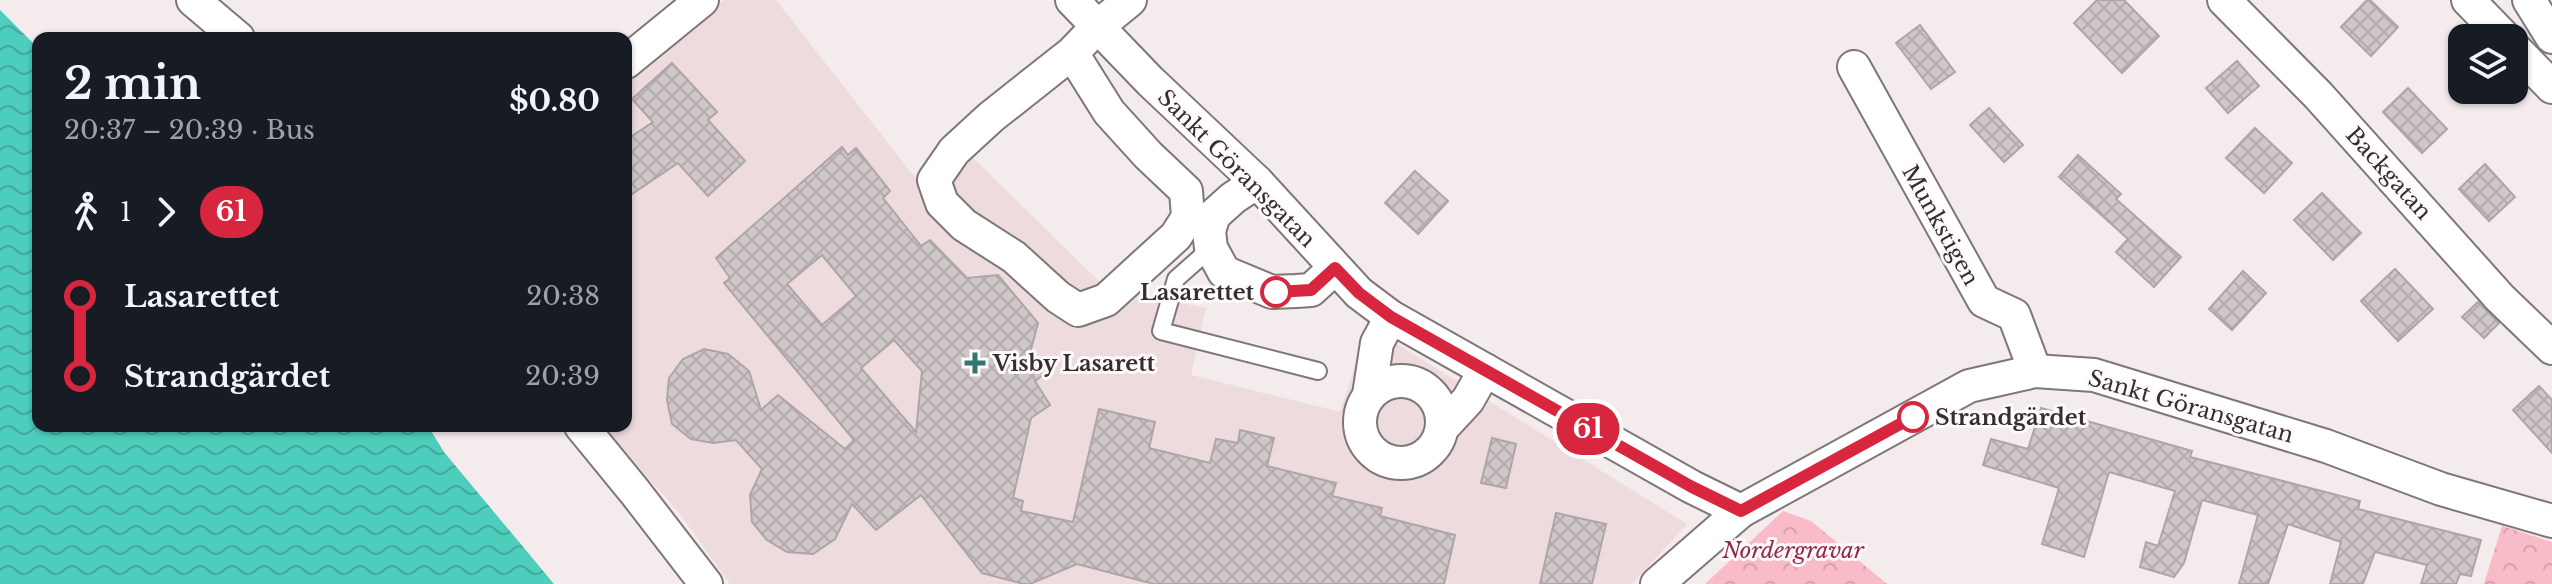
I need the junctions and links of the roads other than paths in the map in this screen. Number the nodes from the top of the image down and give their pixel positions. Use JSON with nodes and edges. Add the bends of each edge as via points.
{"nodes":[{"id":1,"x":193,"y":0,"type":"edge"},
{"id":2,"x":702,"y":0,"type":"edge"},
{"id":3,"x":1072,"y":0,"type":"edge"},
{"id":4,"x":1130,"y":0,"type":"edge"},
{"id":5,"x":2224,"y":0,"type":"edge"},
{"id":6,"x":2468,"y":0,"type":"edge"},
{"id":7,"x":2529,"y":0,"type":"edge"},
{"id":8,"x":667,"y":10,"type":"edge"},
{"id":9,"x":2491,"y":24,"type":"edge"},
{"id":10,"x":1097,"y":27,"type":"junction"},
{"id":11,"x":231,"y":32,"type":"edge"},
{"id":12,"x":2552,"y":37,"type":"edge"},
{"id":13,"x":1072,"y":53,"type":"junction"},
{"id":14,"x":632,"y":54,"type":"edge"},
{"id":15,"x":2528,"y":62,"type":"edge"},
{"id":16,"x":1854,"y":67,"type":"dead end"},
{"id":17,"x":2552,"y":87,"type":"edge"},
{"id":18,"x":1257,"y":182,"type":"junction"},
{"id":19,"x":1211,"y":248,"type":"junction"},
{"id":20,"x":1335,"y":268,"type":"junction"},
{"id":21,"x":1391,"y":317,"type":"junction"},
{"id":22,"x":2552,"y":348,"type":"edge"},
{"id":23,"x":1485,"y":370,"type":"junction"},
{"id":24,"x":1318,"y":371,"type":"dead end"},
{"id":25,"x":2035,"y":371,"type":"junction"},
{"id":26,"x":1369,"y":395,"type":"junction"},
{"id":27,"x":1442,"y":428,"type":"junction"},
{"id":28,"x":586,"y":432,"type":"edge"},
{"id":29,"x":1741,"y":511,"type":"junction"},
{"id":30,"x":2552,"y":521,"type":"edge"},
{"id":31,"x":706,"y":584,"type":"edge"},
{"id":32,"x":1657,"y":584,"type":"edge"}],
"edges":[{"from":1,"to":11,"type":"street"},
{"from":2,"to":8,"type":"street"},
{"from":3,"to":10,"type":"street","name":"Sankt Göransgatan"},
{"from":4,"to":10,"type":"street"},
{"from":5,"to":22,"type":"street","name":"Backgatan"},
{"from":6,"to":9,"type":"street"},
{"from":7,"to":12,"type":"street"},
{"from":8,"to":14,"type":"street"},
{"from":10,"to":13,"type":"street"},
{"from":10,"to":18,"type":"street","name":"Sankt Göransgatan"},
{"from":13,"to":13,"type":"street","via":[[954,151],[934,180],[942,203],[964,225],[1014,257],[1078,310],[1106,300],[1176,236],[1188,217],[1186,191],[1109,112]]},
{"from":15,"to":17,"type":"street"},
{"from":16,"to":25,"type":"street","name":"Munkstigen","via":[[1984,301],[2014,315]]},
{"from":18,"to":19,"type":"street","via":[[1214,215]]},
{"from":18,"to":20,"type":"street","name":"Sankt Göransgatan"},
{"from":19,"to":20,"type":"street","via":[[1224,272],[1272,292],[1311,290]]},
{"from":19,"to":24,"type":"lane","via":[[1176,279],[1161,331]]},
{"from":20,"to":21,"type":"street","name":"Sankt Göransgatan"},
{"from":21,"to":23,"type":"street","name":"Sankt Göransgatan"},
{"from":21,"to":26,"type":"street","via":[[1377,343]]},
{"from":23,"to":27,"type":"street","via":[[1468,400]]},
{"from":23,"to":29,"type":"street","name":"Sankt Göransgatan"},
{"from":25,"to":29,"type":"street","name":"Sankt Göransgatan","via":[[1969,386]]},
{"from":25,"to":30,"type":"street","name":"Sankt Göransgatan","via":[[2094,375]]},
{"from":26,"to":27,"type":"street","via":[[1386,382],[1407,381],[1427,390],[1439,407]]},
{"from":26,"to":27,"type":"street","via":[[1358,420],[1366,446],[1387,462],[1423,458],[1436,445]]},
{"from":28,"to":31,"type":"street"},
{"from":29,"to":32,"type":"street"}]}
